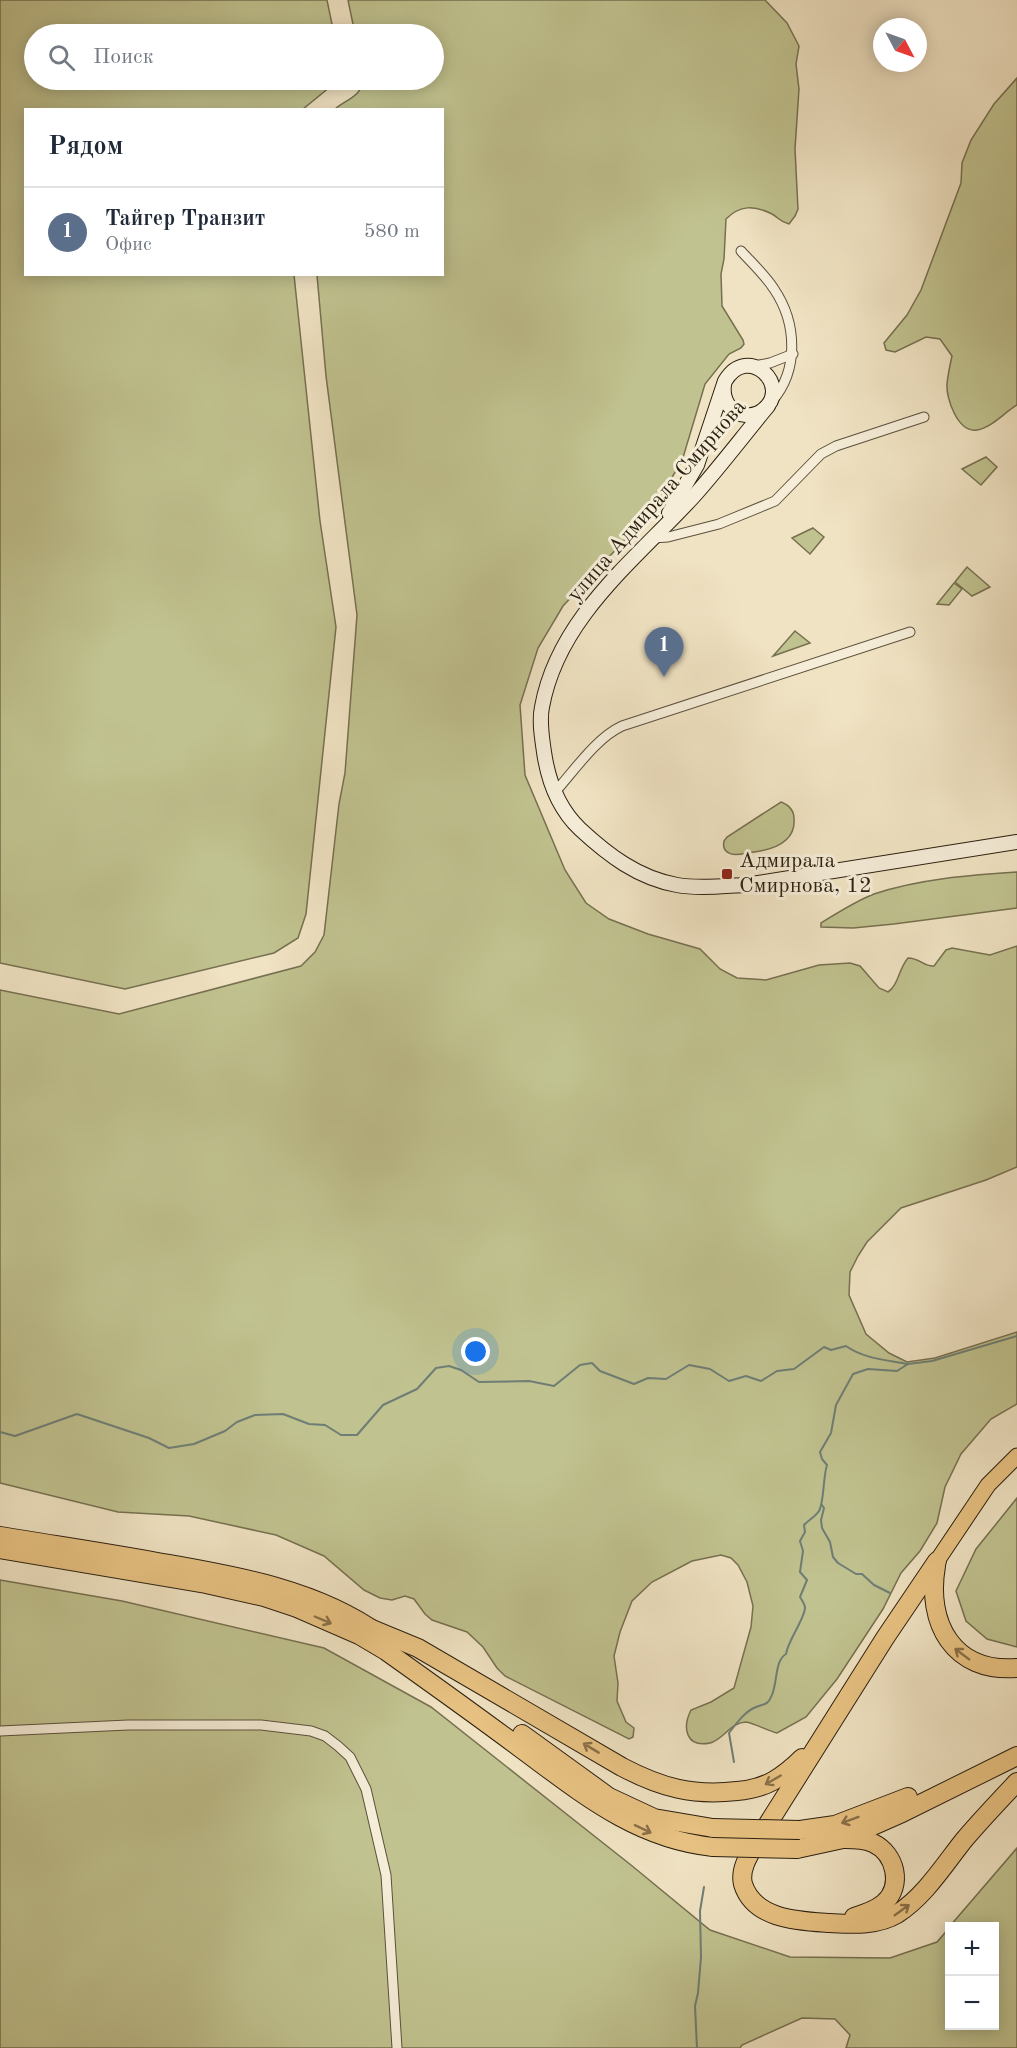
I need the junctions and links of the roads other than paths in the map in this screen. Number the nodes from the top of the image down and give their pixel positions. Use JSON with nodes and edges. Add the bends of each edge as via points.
{"nodes":[{"id":1,"x":741,"y":251,"type":"dead end"},
{"id":2,"x":793,"y":354,"type":"junction"},
{"id":3,"x":754,"y":366,"type":"junction"},
{"id":4,"x":724,"y":385,"type":"junction"},
{"id":5,"x":768,"y":406,"type":"junction"},
{"id":6,"x":924,"y":417,"type":"dead end"},
{"id":7,"x":653,"y":538,"type":"junction"},
{"id":8,"x":910,"y":632,"type":"dead end"},
{"id":9,"x":555,"y":792,"type":"junction"},
{"id":10,"x":1017,"y":842,"type":"edge"},
{"id":11,"x":1017,"y":1456,"type":"edge"},
{"id":12,"x":0,"y":1536,"type":"edge"},
{"id":13,"x":0,"y":1549,"type":"edge"},
{"id":14,"x":937,"y":1561,"type":"junction"},
{"id":15,"x":372,"y":1629,"type":"junction"},
{"id":16,"x":1017,"y":1668,"type":"edge"},
{"id":17,"x":0,"y":1731,"type":"edge"},
{"id":18,"x":1017,"y":1742,"type":"edge"},
{"id":19,"x":819,"y":1743,"type":"junction"},
{"id":20,"x":1017,"y":1756,"type":"edge"},
{"id":21,"x":1017,"y":1782,"type":"edge"},
{"id":22,"x":843,"y":1839,"type":"junction"},
{"id":23,"x":826,"y":1923,"type":"junction"},
{"id":24,"x":397,"y":2048,"type":"edge"}],
"edges":[{"from":1,"to":2,"type":"street","name":"улица Адмирала Смирнова","via":[[780,298]]},
{"from":2,"to":3,"type":"street"},
{"from":2,"to":5,"type":"street","name":"улица Адмирала Смирнова","via":[[784,384]]},
{"from":3,"to":4,"type":"street","via":[[735,369]]},
{"from":3,"to":5,"type":"street","via":[[771,380],[773,393]]},
{"from":4,"to":5,"type":"street","via":[[726,402],[737,413],[754,415]]},
{"from":4,"to":7,"type":"street","via":[[697,465]]},
{"from":5,"to":7,"type":"street","name":"улица Адмирала Смирнова","via":[[694,496]]},
{"from":6,"to":7,"type":"street","via":[[821,454],[775,501],[719,524]]},
{"from":7,"to":9,"type":"street","name":"улица Адмирала Смирнова","via":[[588,608],[553,666],[541,709],[546,765]]},
{"from":8,"to":9,"type":"street","via":[[616,729],[600,741]]},
{"from":9,"to":10,"type":"street","name":"улица Адмирала Смирнова","via":[[575,824],[600,848],[640,873],[677,885],[745,885]]},
{"from":11,"to":14,"type":"main road","via":[[988,1485]]},
{"from":12,"to":15,"type":"highway","via":[[265,1583],[333,1606]]},
{"from":13,"to":22,"type":"highway","one_way":true,"bridge":true,"via":[[264,1597],[359,1635],[602,1808],[646,1831],[712,1847],[797,1849]]},
{"from":16,"to":14,"type":"highway","one_way":true,"via":[[989,1667],[968,1659],[954,1647],[939,1625],[934,1601]]},
{"from":14,"to":19,"type":"highway"},
{"from":18,"to":15,"type":"highway","one_way":true,"bridge":true,"via":[[896,1802],[835,1825],[800,1830],[713,1828],[654,1818],[609,1797]]},
{"from":19,"to":15,"type":"highway","one_way":true,"via":[[790,1770],[760,1787],[712,1794],[656,1784],[418,1648]]},
{"from":17,"to":24,"type":"street","via":[[128,1725],[261,1725],[311,1731],[338,1746],[350,1756],[366,1789],[386,1875]]},
{"from":19,"to":23,"type":"highway","via":[[742,1872],[747,1893],[761,1907],[792,1920]]},
{"from":20,"to":22,"type":"highway"},
{"from":23,"to":21,"type":"highway","one_way":true,"via":[[856,1925],[881,1921],[905,1908]]},
{"from":22,"to":23,"type":"highway","via":[[864,1840],[883,1850],[892,1862],[895,1885],[884,1904],[850,1919]]}]}
